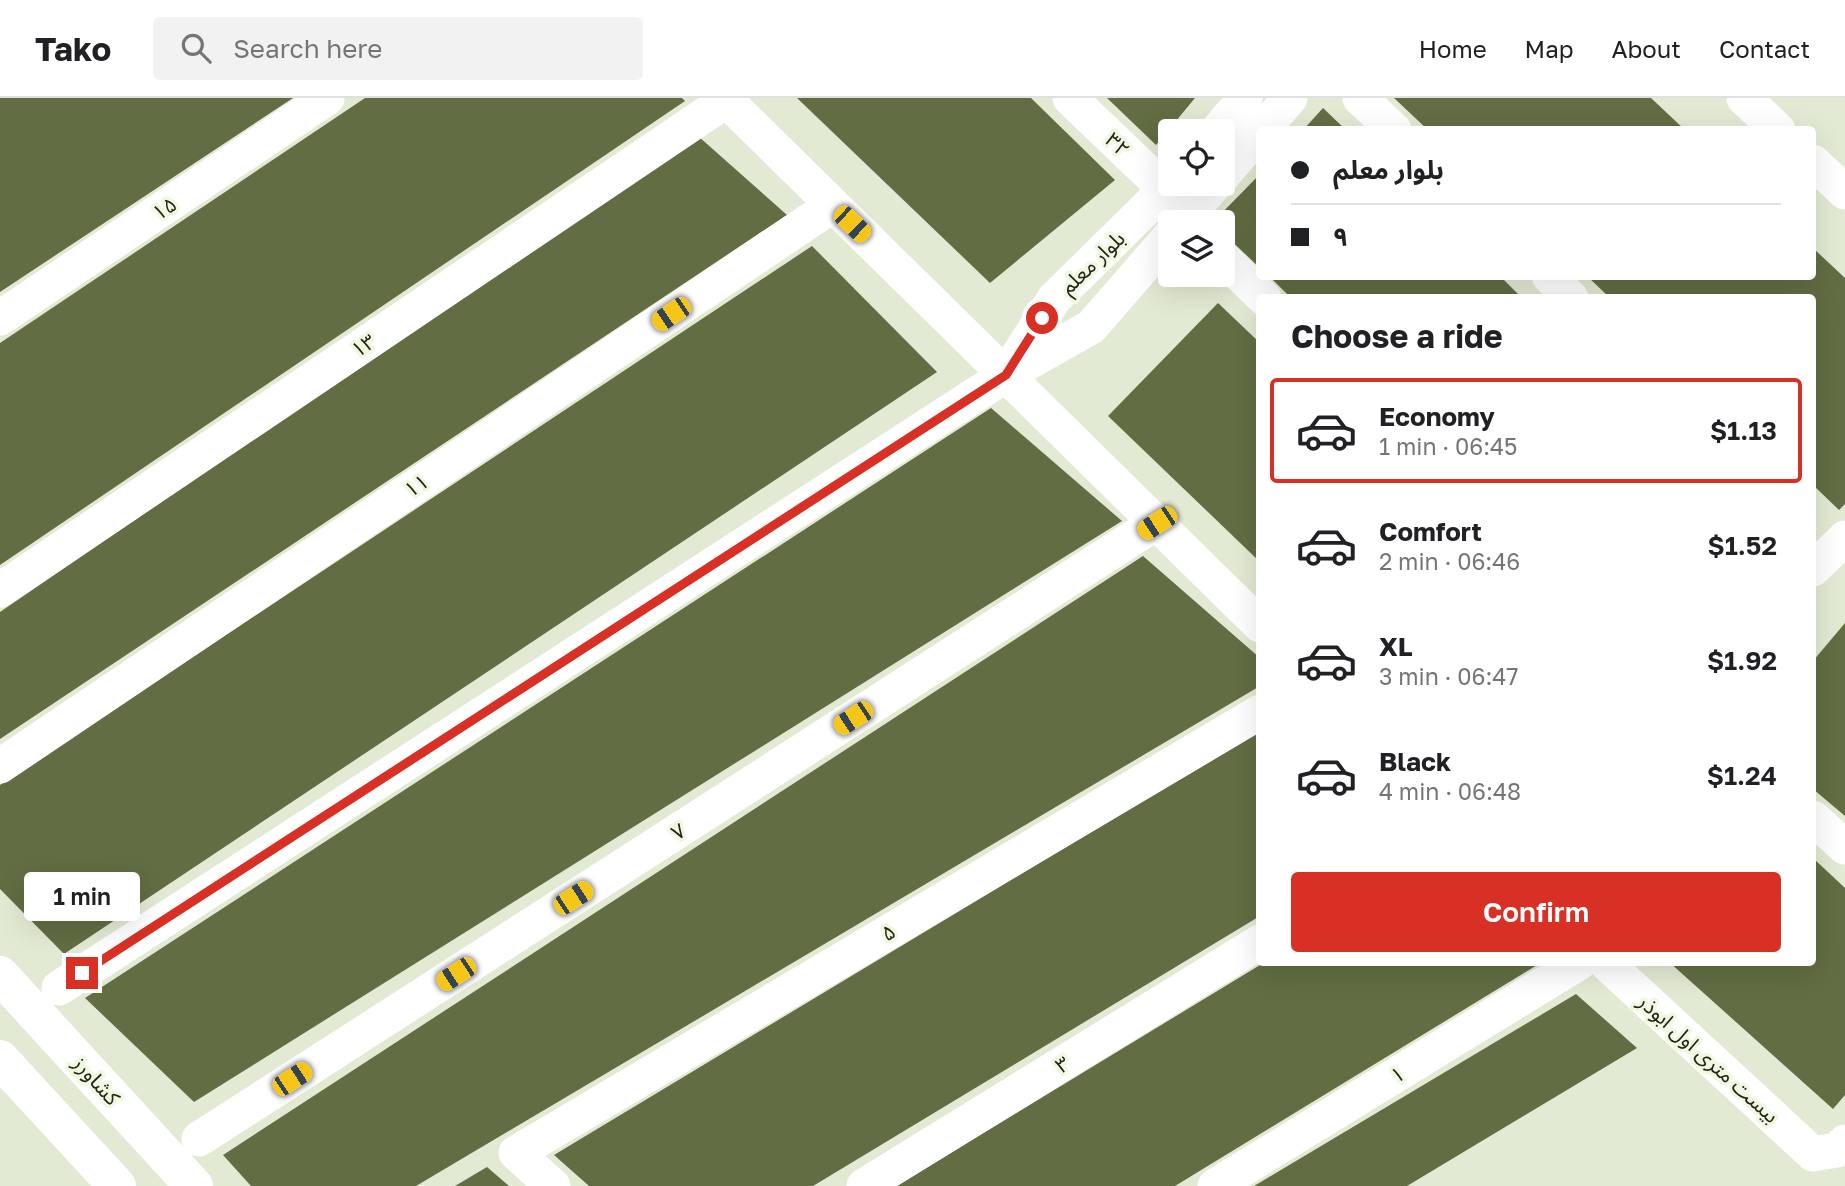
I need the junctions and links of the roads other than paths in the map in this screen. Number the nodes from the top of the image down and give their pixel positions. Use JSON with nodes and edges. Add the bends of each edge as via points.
{"nodes":[{"id":1,"x":327,"y":98,"type":"edge"},
{"id":2,"x":1070,"y":98,"type":"edge"},
{"id":3,"x":1245,"y":98,"type":"edge"},
{"id":4,"x":1290,"y":98,"type":"edge"},
{"id":5,"x":1360,"y":98,"type":"edge"},
{"id":6,"x":1744,"y":98,"type":"edge"},
{"id":7,"x":725,"y":99,"type":"edge"},
{"id":8,"x":1227,"y":119,"type":"edge"},
{"id":9,"x":1265,"y":126,"type":"edge"},
{"id":10,"x":1390,"y":126,"type":"edge"},
{"id":11,"x":1774,"y":126,"type":"edge"},
{"id":12,"x":1256,"y":137,"type":"edge"},
{"id":13,"x":1235,"y":160,"type":"edge"},
{"id":14,"x":1816,"y":165,"type":"edge"},
{"id":15,"x":1158,"y":177,"type":"edge"},
{"id":16,"x":1845,"y":192,"type":"edge"},
{"id":17,"x":1160,"y":196,"type":"edge"},
{"id":18,"x":1205,"y":196,"type":"edge"},
{"id":19,"x":833,"y":205,"type":"junction"},
{"id":20,"x":1193,"y":210,"type":"edge"},
{"id":21,"x":1158,"y":251,"type":"edge"},
{"id":22,"x":1235,"y":270,"type":"edge"},
{"id":23,"x":1553,"y":280,"type":"edge"},
{"id":24,"x":1260,"y":294,"type":"edge"},
{"id":25,"x":1567,"y":294,"type":"edge"},
{"id":26,"x":0,"y":318,"type":"edge"},
{"id":27,"x":1006,"y":375,"type":"junction"},
{"id":28,"x":1157,"y":523,"type":"junction"},
{"id":29,"x":0,"y":590,"type":"edge"},
{"id":30,"x":1256,"y":621,"type":"edge"},
{"id":31,"x":1256,"y":714,"type":"edge"},
{"id":32,"x":0,"y":766,"type":"edge"},
{"id":33,"x":1816,"y":821,"type":"edge"},
{"id":34,"x":1845,"y":847,"type":"edge"},
{"id":35,"x":1256,"y":944,"type":"edge"},
{"id":36,"x":1573,"y":966,"type":"edge"},
{"id":37,"x":1610,"y":966,"type":"edge"},
{"id":38,"x":0,"y":975,"type":"edge"},
{"id":39,"x":59,"y":988,"type":"dead end"},
{"id":40,"x":0,"y":1059,"type":"edge"},
{"id":41,"x":199,"y":1139,"type":"dead end"},
{"id":42,"x":1829,"y":1148,"type":"edge"},
{"id":43,"x":117,"y":1186,"type":"edge"},
{"id":44,"x":194,"y":1186,"type":"edge"},
{"id":45,"x":554,"y":1186,"type":"edge"},
{"id":46,"x":864,"y":1186,"type":"edge"},
{"id":47,"x":1215,"y":1186,"type":"edge"}],
"edges":[{"from":1,"to":26,"type":"street","name":"۱۵"},
{"from":2,"to":15,"type":"street","name":"۳۲"},
{"from":3,"to":8,"type":"street"},
{"from":4,"to":9,"type":"street"},
{"from":5,"to":10,"type":"street"},
{"from":6,"to":11,"type":"street"},
{"from":7,"to":19,"type":"street"},
{"from":7,"to":29,"type":"street","name":"۱۳"},
{"from":12,"to":13,"type":"street"},
{"from":14,"to":16,"type":"street"},
{"from":17,"to":27,"type":"street","name":"بلوار معلم","via":[[1054,299]]},
{"from":18,"to":20,"type":"street","name":"بلوار معلم"},
{"from":19,"to":27,"type":"street"},
{"from":19,"to":32,"type":"street","name":"۱۱"},
{"from":21,"to":27,"type":"street","name":"بلوار معلم","via":[[1091,327]]},
{"from":22,"to":24,"type":"street"},
{"from":23,"to":25,"type":"street"},
{"from":27,"to":28,"type":"street"},
{"from":27,"to":39,"type":"street"},
{"from":28,"to":30,"type":"street"},
{"from":28,"to":41,"type":"street","name":"۷"},
{"from":31,"to":45,"type":"street","name":"۵","via":[[516,1153]]},
{"from":33,"to":34,"type":"street"},
{"from":35,"to":46,"type":"street","name":"۳"},
{"from":36,"to":47,"type":"street","name":"۱"},
{"from":37,"to":42,"type":"street","name":"بیست متری اول ابوذر"},
{"from":38,"to":44,"type":"main road","name":"کشاورز"},
{"from":40,"to":43,"type":"main road"}]}
